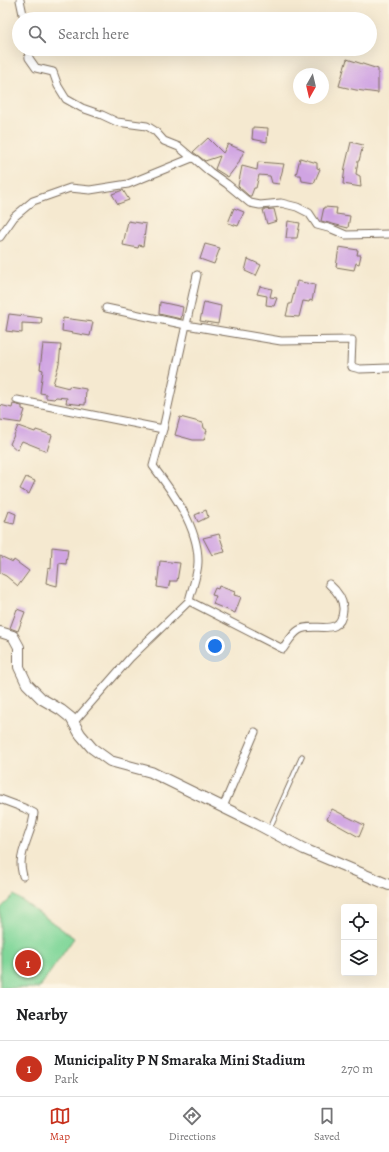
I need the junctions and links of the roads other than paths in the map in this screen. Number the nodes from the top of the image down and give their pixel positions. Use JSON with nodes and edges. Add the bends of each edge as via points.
{"nodes":[{"id":1,"x":20,"y":0,"type":"edge"},
{"id":2,"x":23,"y":12,"type":"edge"},
{"id":3,"x":29,"y":56,"type":"edge"},
{"id":4,"x":192,"y":158,"type":"junction"},
{"id":5,"x":389,"y":234,"type":"edge"},
{"id":6,"x":0,"y":237,"type":"edge"},
{"id":7,"x":197,"y":275,"type":"dead end"},
{"id":8,"x":106,"y":308,"type":"dead end"},
{"id":9,"x":186,"y":325,"type":"junction"},
{"id":10,"x":389,"y":368,"type":"edge"},
{"id":11,"x":17,"y":400,"type":"dead end"},
{"id":12,"x":163,"y":429,"type":"junction"},
{"id":13,"x":329,"y":584,"type":"dead end"},
{"id":14,"x":189,"y":601,"type":"junction"},
{"id":15,"x":0,"y":632,"type":"edge"},
{"id":16,"x":74,"y":723,"type":"junction"},
{"id":17,"x":255,"y":732,"type":"dead end"},
{"id":18,"x":302,"y":756,"type":"dead end"},
{"id":19,"x":0,"y":799,"type":"edge"},
{"id":20,"x":223,"y":808,"type":"junction"},
{"id":21,"x":269,"y":831,"type":"junction"},
{"id":22,"x":22,"y":876,"type":"dead end"},
{"id":23,"x":389,"y":885,"type":"edge"}],
"edges":[{"from":1,"to":2,"type":"street"},
{"from":3,"to":4,"type":"street","via":[[36,68],[53,72],[66,99],[117,122],[147,126],[164,141],[179,147]]},
{"from":4,"to":5,"type":"street","via":[[250,204],[281,203],[297,207],[309,213],[316,225],[346,235]]},
{"from":4,"to":6,"type":"street","via":[[128,184],[90,190],[70,188],[33,201],[14,217]]},
{"from":7,"to":9,"type":"street"},
{"from":8,"to":9,"type":"street"},
{"from":9,"to":10,"type":"street","via":[[281,341],[352,340],[352,367],[360,370]]},
{"from":9,"to":12,"type":"street"},
{"from":11,"to":12,"type":"street"},
{"from":12,"to":14,"type":"street","via":[[153,466],[184,512],[196,544],[198,562]]},
{"from":13,"to":14,"type":"street","via":[[337,591],[343,604],[343,615],[337,625],[329,628],[307,627],[297,631],[283,649]]},
{"from":14,"to":16,"type":"street","via":[[130,658]]},
{"from":15,"to":16,"type":"street","via":[[13,636],[19,647],[19,667],[27,684]]},
{"from":16,"to":20,"type":"street","via":[[92,748],[110,761],[151,772]]},
{"from":17,"to":20,"type":"street"},
{"from":18,"to":21,"type":"lane"},
{"from":19,"to":22,"type":"street","via":[[34,813],[21,863]]},
{"from":20,"to":21,"type":"street"},
{"from":21,"to":23,"type":"street","via":[[304,849]]}]}
